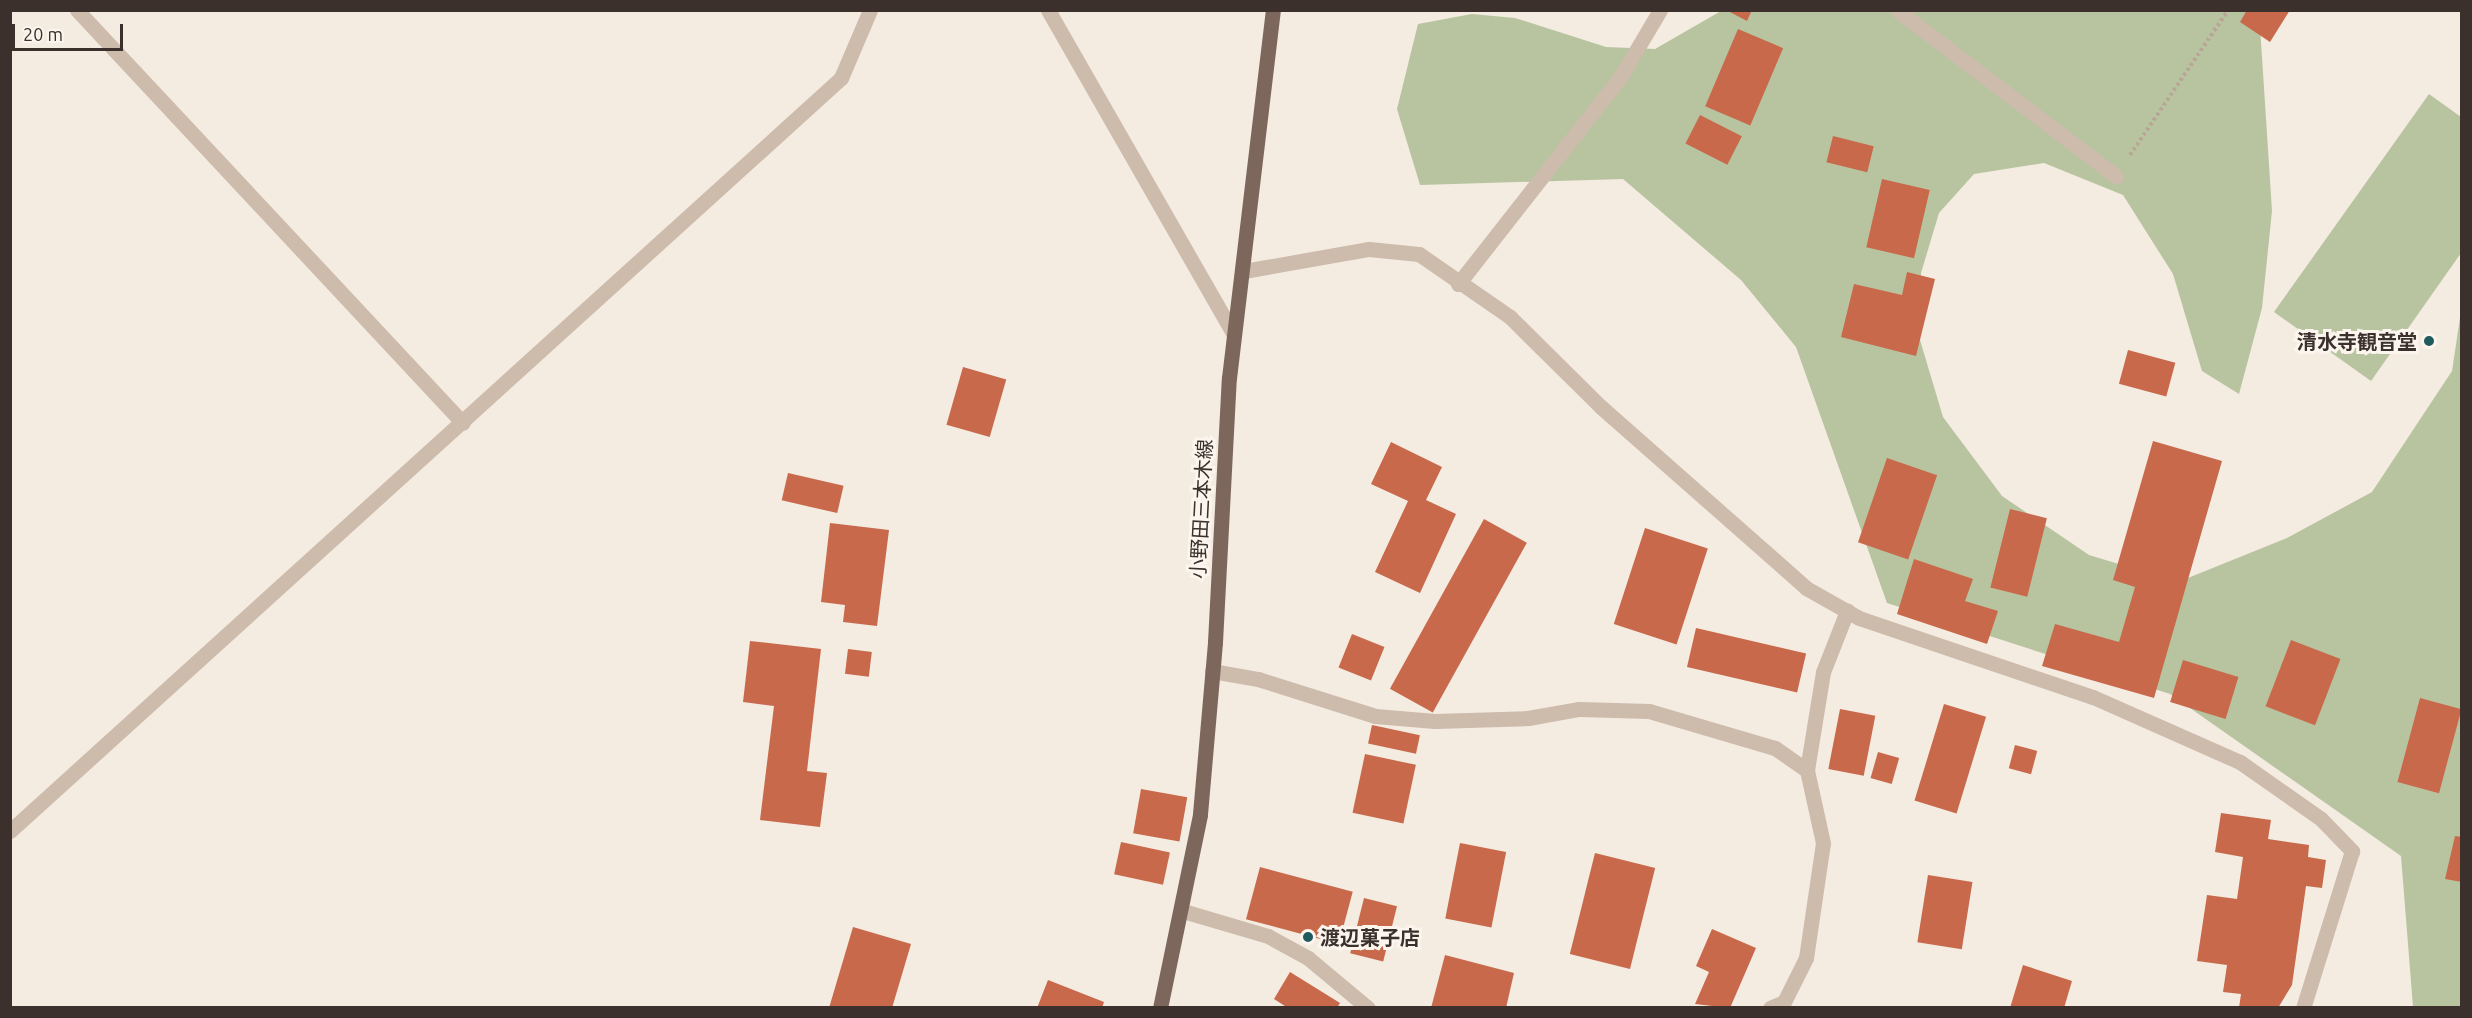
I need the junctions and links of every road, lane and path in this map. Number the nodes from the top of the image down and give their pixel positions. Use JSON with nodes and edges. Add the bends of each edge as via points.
{"nodes":[{"id":1,"x":77,"y":10,"type":"edge"},
{"id":2,"x":870,"y":10,"type":"edge"},
{"id":3,"x":1048,"y":10,"type":"edge"},
{"id":4,"x":1273,"y":10,"type":"edge"},
{"id":5,"x":1660,"y":10,"type":"edge"},
{"id":6,"x":1897,"y":10,"type":"edge"},
{"id":7,"x":2228,"y":10,"type":"edge"},
{"id":8,"x":2116,"y":176,"type":"joint"},
{"id":9,"x":1244,"y":271,"type":"junction"},
{"id":10,"x":1458,"y":284,"type":"junction"},
{"id":11,"x":1233,"y":333,"type":"junction"},
{"id":12,"x":463,"y":423,"type":"junction"},
{"id":13,"x":1847,"y":611,"type":"junction"},
{"id":14,"x":1212,"y":671,"type":"junction"},
{"id":15,"x":1807,"y":770,"type":"junction"},
{"id":16,"x":10,"y":831,"type":"edge"},
{"id":17,"x":1183,"y":911,"type":"junction"},
{"id":18,"x":1160,"y":1008,"type":"edge"},
{"id":19,"x":1368,"y":1008,"type":"edge"},
{"id":20,"x":1770,"y":1008,"type":"edge"},
{"id":21,"x":2302,"y":1008,"type":"edge"}],
"edges":[{"from":1,"to":12,"type":"street"},
{"from":2,"to":12,"type":"street","via":[[841,78]]},
{"from":3,"to":11,"type":"street"},
{"from":4,"to":9,"type":"main road","name":"小野田三本木線"},
{"from":5,"to":10,"type":"street","via":[[1621,76]]},
{"from":6,"to":8,"type":"street"},
{"from":7,"to":8,"type":"path"},
{"from":9,"to":10,"type":"street","via":[[1369,249],[1419,254]]},
{"from":9,"to":11,"type":"main road","name":"小野田三本木線"},
{"from":10,"to":13,"type":"street","via":[[1510,317],[1601,407],[1806,588]]},
{"from":11,"to":14,"type":"main road","name":"小野田三本木線"},
{"from":12,"to":16,"type":"street"},
{"from":13,"to":15,"type":"street","via":[[1823,672]]},
{"from":13,"to":21,"type":"street","via":[[2153,720],[2240,762],[2321,819],[2352,851]]},
{"from":14,"to":15,"type":"street","via":[[1258,679],[1375,716],[1435,721],[1528,718],[1579,709],[1649,711],[1774,748]]},
{"from":14,"to":17,"type":"main road","name":"小野田三本木線","via":[[1200,814]]},
{"from":15,"to":20,"type":"street","via":[[1823,843],[1806,958],[1784,1002]]},
{"from":17,"to":18,"type":"main road","name":"小野田三本木線"},
{"from":17,"to":19,"type":"street","via":[[1268,936],[1308,958]]}]}
